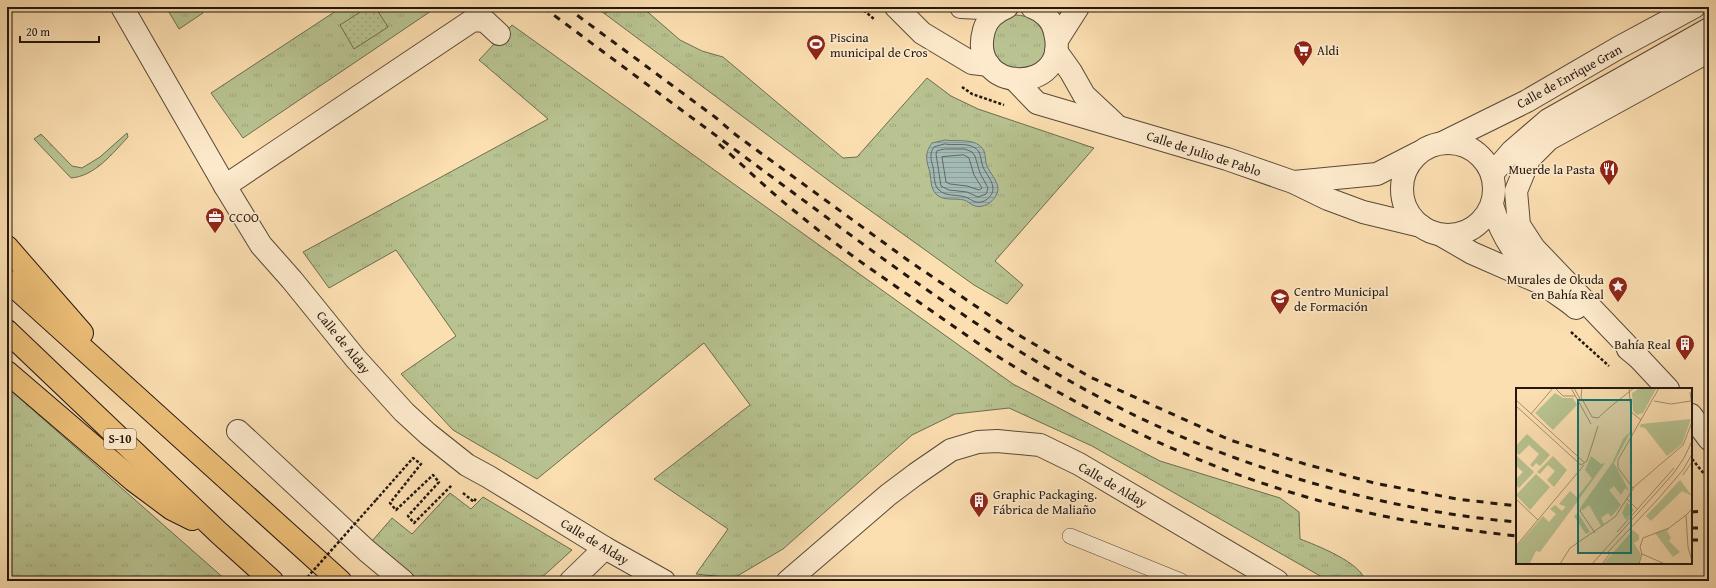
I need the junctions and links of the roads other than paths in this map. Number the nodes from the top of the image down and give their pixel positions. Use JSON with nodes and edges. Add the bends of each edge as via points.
{"nodes":[{"id":1,"x":122,"y":7,"type":"edge"},
{"id":2,"x":896,"y":7,"type":"edge"},
{"id":3,"x":961,"y":7,"type":"edge"},
{"id":4,"x":1032,"y":7,"type":"edge"},
{"id":5,"x":1078,"y":7,"type":"edge"},
{"id":6,"x":1694,"y":7,"type":"edge"},
{"id":7,"x":1004,"y":8,"type":"edge"},
{"id":8,"x":1709,"y":30,"type":"edge"},
{"id":9,"x":499,"y":34,"type":"dead end"},
{"id":10,"x":1057,"y":46,"type":"junction"},
{"id":11,"x":1709,"y":51,"type":"edge"},
{"id":12,"x":990,"y":65,"type":"junction"},
{"id":13,"x":1015,"y":80,"type":"junction"},
{"id":14,"x":1116,"y":125,"type":"junction"},
{"id":15,"x":1442,"y":143,"type":"junction"},
{"id":16,"x":1419,"y":153,"type":"junction"},
{"id":17,"x":1492,"y":174,"type":"junction"},
{"id":18,"x":1293,"y":182,"type":"junction"},
{"id":19,"x":224,"y":186,"type":"junction"},
{"id":20,"x":1492,"y":205,"type":"junction"},
{"id":21,"x":1421,"y":226,"type":"junction"},
{"id":22,"x":1441,"y":235,"type":"junction"},
{"id":23,"x":7,"y":247,"type":"edge"},
{"id":24,"x":7,"y":280,"type":"edge"},
{"id":25,"x":1545,"y":285,"type":"junction"},
{"id":26,"x":7,"y":331,"type":"edge"},
{"id":27,"x":1639,"y":358,"type":"junction"},
{"id":28,"x":7,"y":372,"type":"edge"},
{"id":29,"x":1667,"y":388,"type":"edge"},
{"id":30,"x":146,"y":407,"type":"junction"},
{"id":31,"x":1692,"y":416,"type":"edge"},
{"id":32,"x":238,"y":431,"type":"dead end"},
{"id":33,"x":1709,"y":439,"type":"edge"},
{"id":34,"x":219,"y":533,"type":"junction"},
{"id":35,"x":1070,"y":536,"type":"dead end"},
{"id":36,"x":606,"y":548,"type":"junction"},
{"id":37,"x":272,"y":581,"type":"edge"},
{"id":38,"x":340,"y":581,"type":"edge"},
{"id":39,"x":403,"y":581,"type":"edge"},
{"id":40,"x":571,"y":581,"type":"edge"},
{"id":41,"x":664,"y":581,"type":"edge"},
{"id":42,"x":788,"y":581,"type":"edge"},
{"id":43,"x":1181,"y":581,"type":"edge"},
{"id":44,"x":1277,"y":581,"type":"edge"}],
"edges":[{"from":1,"to":19,"type":"street","name":"Calle de Alday"},
{"from":2,"to":12,"type":"street","via":[[922,33],[972,63]]},
{"from":3,"to":7,"type":"street"},
{"from":4,"to":10,"type":"street","name":"Calle de Julio de Pablo","via":[[1048,17],[1054,28]]},
{"from":5,"to":10,"type":"street"},
{"from":6,"to":15,"type":"street","name":"Calle de Enrique Gran","via":[[1526,101]]},
{"from":7,"to":12,"type":"street","via":[[991,17],[983,34],[983,53]]},
{"from":8,"to":17,"type":"street","via":[[1548,120],[1512,151]]},
{"from":9,"to":19,"type":"street","via":[[485,21],[473,20]]},
{"from":10,"to":13,"type":"street","via":[[1052,61],[1045,70],[1026,80]]},
{"from":10,"to":14,"type":"street","name":"Calle de Julio de Pablo","via":[[1084,95]]},
{"from":11,"to":27,"type":"street","via":[[1549,139],[1529,159],[1516,191],[1519,225],[1534,248]]},
{"from":12,"to":13,"type":"street","via":[[1004,77]]},
{"from":13,"to":14,"type":"street","name":"Calle de Julio de Pablo","via":[[1037,103]]},
{"from":14,"to":18,"type":"street","name":"Calle de Julio de Pablo"},
{"from":15,"to":16,"type":"street","via":[[1430,146]]},
{"from":15,"to":17,"type":"street","via":[[1458,143],[1473,150],[1485,160]]},
{"from":16,"to":18,"type":"street","name":"Calle de Julio de Pablo","via":[[1376,174]]},
{"from":16,"to":21,"type":"street","via":[[1409,164],[1402,190],[1404,204]]},
{"from":17,"to":20,"type":"street"},
{"from":18,"to":21,"type":"street","name":"Calle de Julio de Pablo","via":[[1363,212]]},
{"from":19,"to":36,"type":"street","name":"Calle de Alday","via":[[261,245],[404,412],[467,465]]},
{"from":20,"to":22,"type":"street","via":[[1484,219],[1471,229],[1457,235]]},
{"from":20,"to":25,"type":"street","via":[[1498,227],[1509,245]]},
{"from":21,"to":22,"type":"street"},
{"from":22,"to":25,"type":"street","via":[[1472,253]]},
{"from":23,"to":30,"type":"highway"},
{"from":24,"to":30,"type":"highway"},
{"from":25,"to":27,"type":"street"},
{"from":26,"to":34,"type":"highway","number":"S-10"},
{"from":27,"to":29,"type":"street"},
{"from":28,"to":34,"type":"highway","via":[[133,480],[172,509]]},
{"from":30,"to":38,"type":"highway"},
{"from":31,"to":33,"type":"street"},
{"from":32,"to":39,"type":"street","via":[[367,552]]},
{"from":34,"to":37,"type":"highway","number":"S-10"},
{"from":35,"to":43,"type":"lane"},
{"from":36,"to":40,"type":"street"},
{"from":36,"to":41,"type":"street","name":"Calle de Alday"},
{"from":42,"to":44,"type":"street","name":"Calle de Alday","via":[[888,495],[951,450],[978,442],[997,441],[1040,445],[1079,464]]}]}
